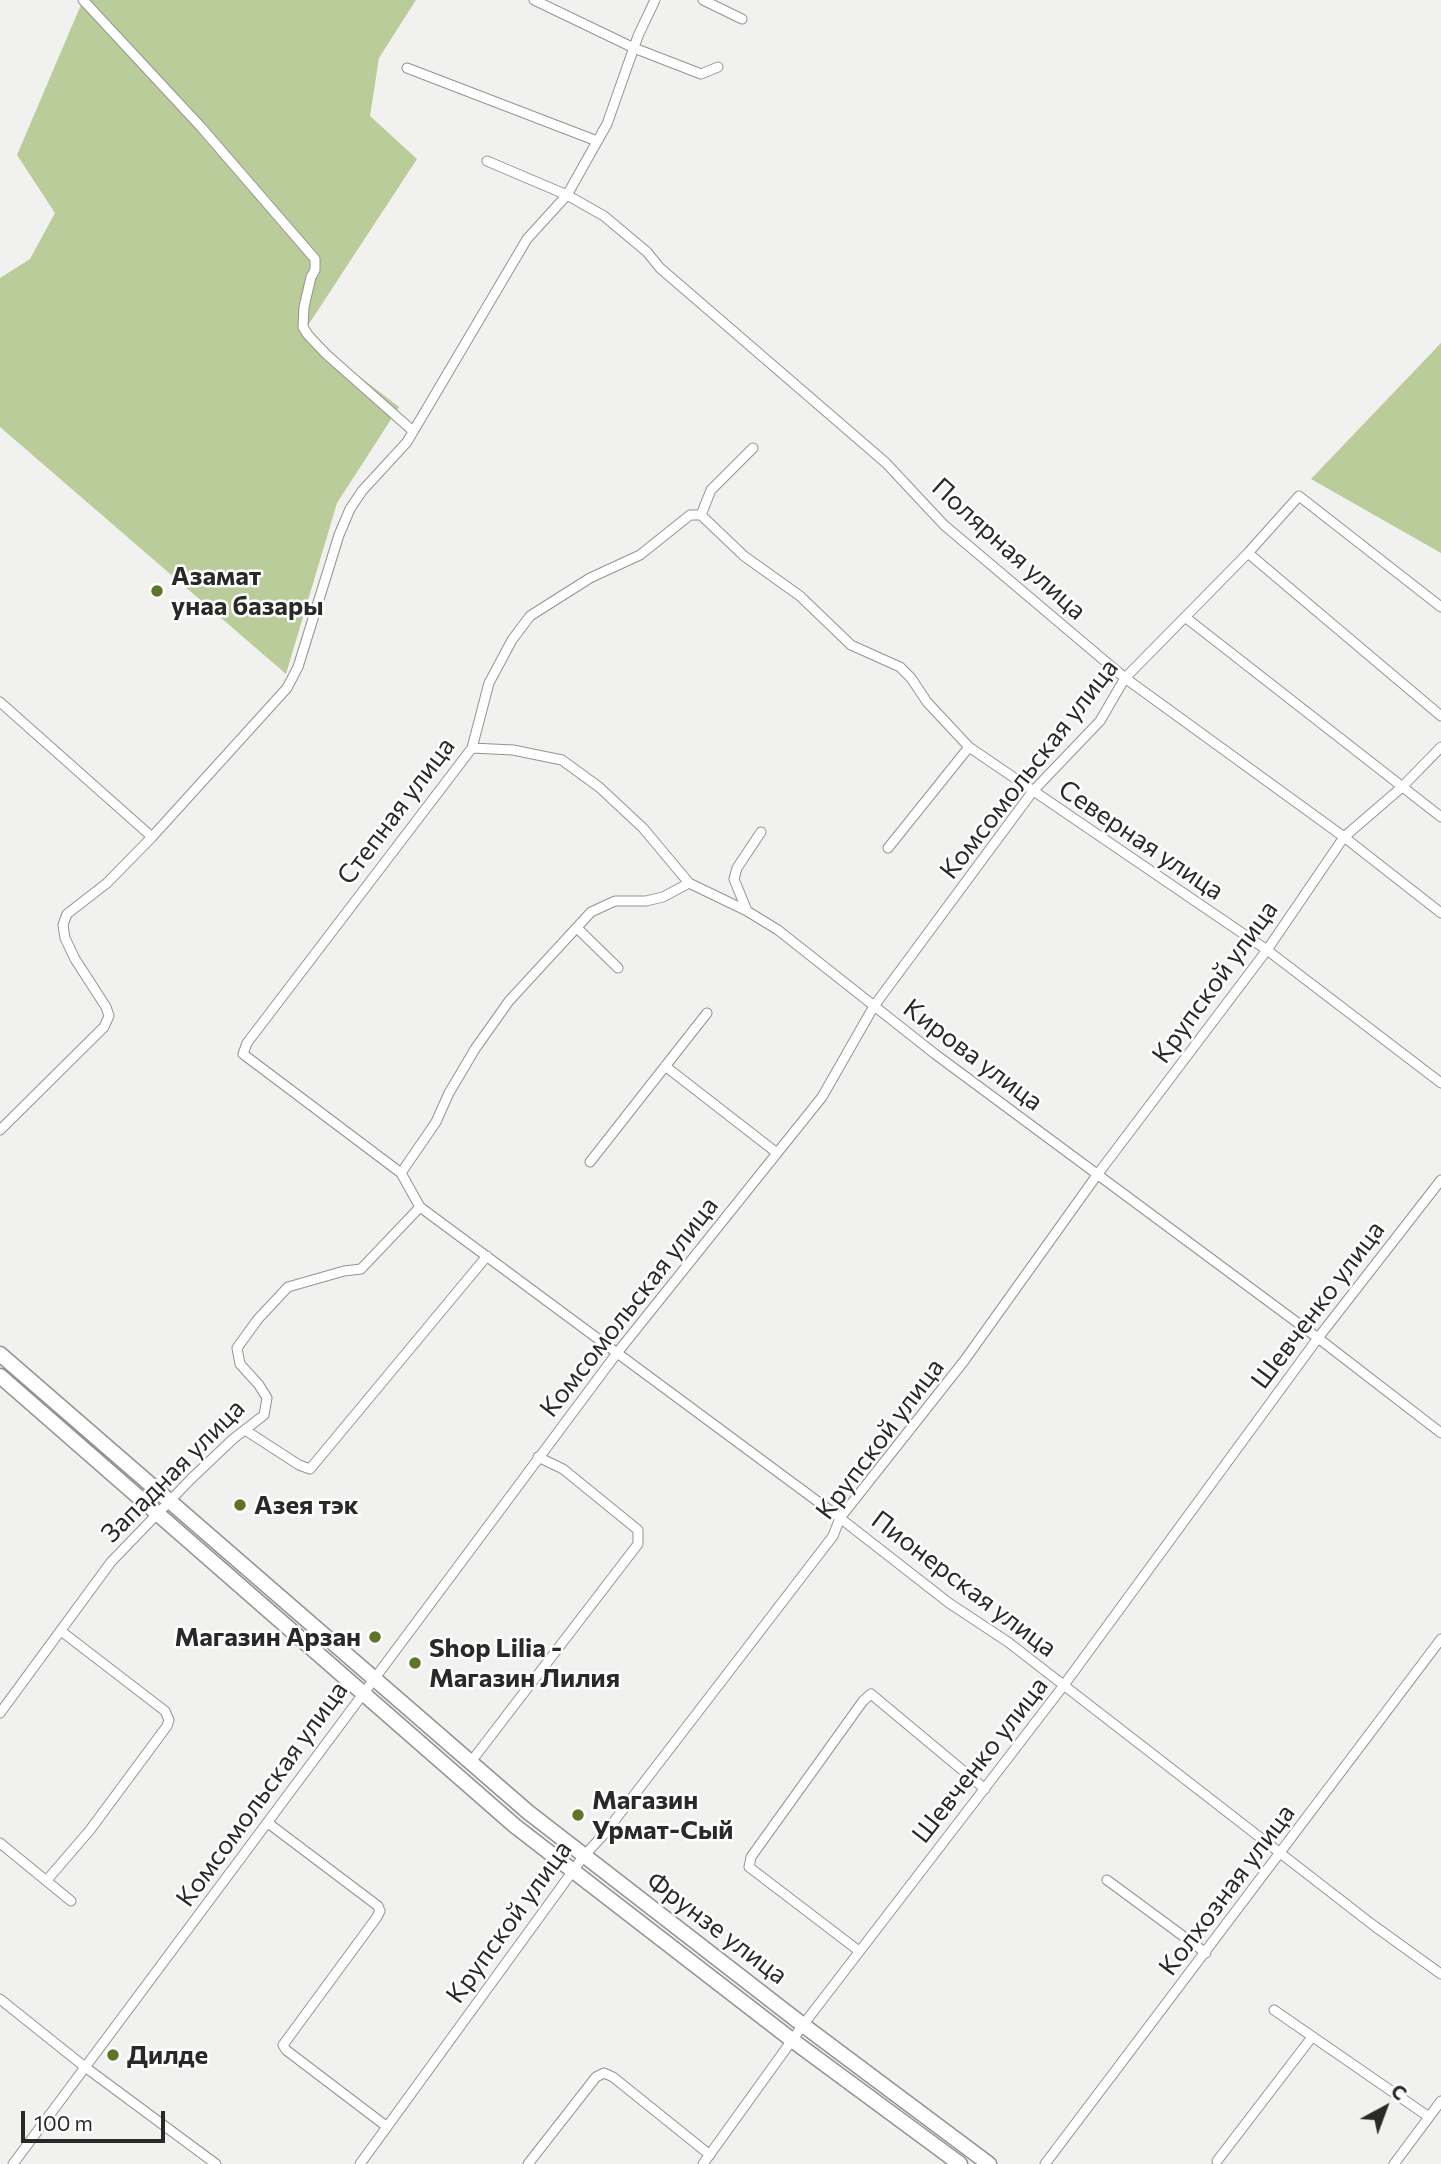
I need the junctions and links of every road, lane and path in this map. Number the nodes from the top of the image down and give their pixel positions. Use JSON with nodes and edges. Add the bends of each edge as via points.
{"nodes":[{"id":1,"x":83,"y":0,"type":"edge"},
{"id":2,"x":534,"y":0,"type":"edge"},
{"id":3,"x":655,"y":0,"type":"edge"},
{"id":4,"x":703,"y":0,"type":"edge"},
{"id":5,"x":742,"y":19,"type":"dead end"},
{"id":6,"x":634,"y":48,"type":"junction"},
{"id":7,"x":718,"y":67,"type":"dead end"},
{"id":8,"x":407,"y":68,"type":"dead end"},
{"id":9,"x":597,"y":141,"type":"junction"},
{"id":10,"x":488,"y":161,"type":"dead end"},
{"id":11,"x":567,"y":195,"type":"junction"},
{"id":12,"x":413,"y":431,"type":"junction"},
{"id":13,"x":753,"y":448,"type":"dead end"},
{"id":14,"x":701,"y":515,"type":"junction"},
{"id":15,"x":1248,"y":553,"type":"junction"},
{"id":16,"x":1441,"y":607,"type":"edge"},
{"id":17,"x":1185,"y":617,"type":"junction"},
{"id":18,"x":1125,"y":678,"type":"junction"},
{"id":19,"x":0,"y":702,"type":"edge"},
{"id":20,"x":1441,"y":716,"type":"edge"},
{"id":21,"x":969,"y":747,"type":"junction"},
{"id":22,"x":1441,"y":747,"type":"edge"},
{"id":23,"x":472,"y":748,"type":"junction"},
{"id":24,"x":1402,"y":787,"type":"junction"},
{"id":25,"x":1033,"y":791,"type":"junction"},
{"id":26,"x":1441,"y":817,"type":"edge"},
{"id":27,"x":761,"y":832,"type":"dead end"},
{"id":28,"x":1344,"y":837,"type":"junction"},
{"id":29,"x":152,"y":838,"type":"junction"},
{"id":30,"x":888,"y":848,"type":"dead end"},
{"id":31,"x":689,"y":883,"type":"junction"},
{"id":32,"x":747,"y":911,"type":"junction"},
{"id":33,"x":1441,"y":914,"type":"edge"},
{"id":34,"x":577,"y":928,"type":"junction"},
{"id":35,"x":1266,"y":950,"type":"junction"},
{"id":36,"x":618,"y":968,"type":"dead end"},
{"id":37,"x":874,"y":1006,"type":"junction"},
{"id":38,"x":707,"y":1013,"type":"dead end"},
{"id":39,"x":247,"y":1043,"type":"joint"},
{"id":40,"x":665,"y":1066,"type":"junction"},
{"id":41,"x":1441,"y":1083,"type":"edge"},
{"id":42,"x":0,"y":1130,"type":"edge"},
{"id":43,"x":777,"y":1153,"type":"junction"},
{"id":44,"x":590,"y":1161,"type":"dead end"},
{"id":45,"x":401,"y":1173,"type":"junction"},
{"id":46,"x":1097,"y":1175,"type":"junction"},
{"id":47,"x":1441,"y":1180,"type":"edge"},
{"id":48,"x":420,"y":1207,"type":"junction"},
{"id":49,"x":487,"y":1256,"type":"junction"},
{"id":50,"x":1318,"y":1338,"type":"junction"},
{"id":51,"x":617,"y":1353,"type":"junction"},
{"id":52,"x":0,"y":1354,"type":"edge"},
{"id":53,"x":0,"y":1376,"type":"edge"},
{"id":54,"x":245,"y":1430,"type":"junction"},
{"id":55,"x":1441,"y":1433,"type":"edge"},
{"id":56,"x":538,"y":1457,"type":"junction"},
{"id":57,"x":169,"y":1501,"type":"junction"},
{"id":58,"x":157,"y":1514,"type":"junction"},
{"id":59,"x":841,"y":1518,"type":"junction"},
{"id":60,"x":61,"y":1631,"type":"junction"},
{"id":61,"x":1441,"y":1639,"type":"edge"},
{"id":62,"x":373,"y":1678,"type":"junction"},
{"id":63,"x":1064,"y":1685,"type":"junction"},
{"id":64,"x":362,"y":1693,"type":"junction"},
{"id":65,"x":0,"y":1713,"type":"edge"},
{"id":66,"x":470,"y":1763,"type":"junction"},
{"id":67,"x":985,"y":1789,"type":"junction"},
{"id":68,"x":268,"y":1823,"type":"junction"},
{"id":69,"x":0,"y":1843,"type":"edge"},
{"id":70,"x":1282,"y":1852,"type":"junction"},
{"id":71,"x":583,"y":1857,"type":"junction"},
{"id":72,"x":572,"y":1871,"type":"junction"},
{"id":73,"x":47,"y":1880,"type":"junction"},
{"id":74,"x":1107,"y":1880,"type":"dead end"},
{"id":75,"x":71,"y":1901,"type":"dead end"},
{"id":76,"x":859,"y":1951,"type":"junction"},
{"id":77,"x":1206,"y":1953,"type":"junction"},
{"id":78,"x":1441,"y":1974,"type":"edge"},
{"id":79,"x":0,"y":1999,"type":"edge"},
{"id":80,"x":1274,"y":2010,"type":"dead end"},
{"id":81,"x":803,"y":2025,"type":"junction"},
{"id":82,"x":1312,"y":2037,"type":"junction"},
{"id":83,"x":792,"y":2040,"type":"junction"},
{"id":84,"x":85,"y":2067,"type":"junction"},
{"id":85,"x":1441,"y":2101,"type":"edge"},
{"id":86,"x":1429,"y":2117,"type":"junction"},
{"id":87,"x":386,"y":2126,"type":"junction"},
{"id":88,"x":710,"y":2155,"type":"junction"},
{"id":89,"x":1217,"y":2161,"type":"dead end"},
{"id":90,"x":13,"y":2164,"type":"edge"},
{"id":91,"x":216,"y":2164,"type":"edge"},
{"id":92,"x":360,"y":2164,"type":"edge"},
{"id":93,"x":528,"y":2164,"type":"edge"},
{"id":94,"x":703,"y":2164,"type":"edge"},
{"id":95,"x":960,"y":2164,"type":"edge"},
{"id":96,"x":989,"y":2164,"type":"edge"},
{"id":97,"x":1045,"y":2164,"type":"edge"},
{"id":98,"x":1394,"y":2164,"type":"edge"}],
"edges":[{"from":1,"to":12,"type":"street","via":[[315,259],[303,327],[326,354]]},
{"from":2,"to":6,"type":"street"},
{"from":3,"to":6,"type":"street"},
{"from":4,"to":5,"type":"street"},
{"from":6,"to":7,"type":"street","via":[[701,74]]},
{"from":6,"to":9,"type":"street"},
{"from":8,"to":9,"type":"street"},
{"from":9,"to":11,"type":"street"},
{"from":10,"to":11,"type":"street","name":"Полярная улица"},
{"from":11,"to":12,"type":"street","via":[[527,239]]},
{"from":11,"to":18,"type":"street","name":"Полярная улица","via":[[604,216],[647,252],[886,463],[944,525]]},
{"from":12,"to":29,"type":"street","via":[[350,509],[287,688]]},
{"from":13,"to":14,"type":"street","via":[[711,490]]},
{"from":14,"to":21,"type":"street","name":"Северная улица","via":[[852,645],[901,667]]},
{"from":14,"to":23,"type":"street","name":"Степная улица","via":[[690,515],[640,555],[590,578],[530,616],[489,682]]},
{"from":15,"to":16,"type":"street","name":"Комсомольская улица","via":[[1299,496]]},
{"from":15,"to":17,"type":"street","name":"Комсомольская улица"},
{"from":15,"to":20,"type":"street"},
{"from":17,"to":18,"type":"street","name":"Комсомольская улица"},
{"from":17,"to":24,"type":"street"},
{"from":18,"to":25,"type":"street","name":"Комсомольская улица","via":[[1100,721]]},
{"from":18,"to":28,"type":"street","name":"Полярная улица"},
{"from":19,"to":29,"type":"street"},
{"from":21,"to":25,"type":"street","name":"Северная улица"},
{"from":21,"to":30,"type":"street"},
{"from":22,"to":24,"type":"street","name":"Крупской улица"},
{"from":23,"to":31,"type":"street","name":"Кирова улица","via":[[513,750],[562,761],[599,787],[643,828]]},
{"from":23,"to":39,"type":"street","name":"Степная улица"},
{"from":24,"to":26,"type":"street"},
{"from":24,"to":28,"type":"street","name":"Крупской улица"},
{"from":25,"to":35,"type":"street","name":"Северная улица"},
{"from":25,"to":37,"type":"street","name":"Комсомольская улица"},
{"from":27,"to":32,"type":"street","via":[[734,879]]},
{"from":28,"to":33,"type":"street","name":"Полярная улица"},
{"from":28,"to":35,"type":"street","name":"Крупской улица"},
{"from":29,"to":42,"type":"street","via":[[107,883],[66,914],[63,925],[75,959],[106,1007],[109,1016],[104,1027]]},
{"from":31,"to":32,"type":"street","name":"Кирова улица"},
{"from":31,"to":34,"type":"street","via":[[654,899],[615,901],[591,912]]},
{"from":32,"to":37,"type":"street","name":"Кирова улица"},
{"from":34,"to":36,"type":"street"},
{"from":34,"to":45,"type":"street","via":[[509,1000]]},
{"from":35,"to":41,"type":"street","name":"Северная улица"},
{"from":35,"to":46,"type":"street","name":"Крупской улица"},
{"from":37,"to":43,"type":"street","name":"Комсомольская улица","via":[[822,1097]]},
{"from":37,"to":46,"type":"street","name":"Кирова улица"},
{"from":38,"to":40,"type":"street"},
{"from":39,"to":45,"type":"street","name":"Пионерская улица","via":[[243,1054],[251,1062]]},
{"from":40,"to":43,"type":"street"},
{"from":40,"to":44,"type":"street"},
{"from":43,"to":51,"type":"street","name":"Комсомольская улица"},
{"from":45,"to":48,"type":"street","name":"Пионерская улица"},
{"from":46,"to":50,"type":"street","name":"Кирова улица"},
{"from":46,"to":59,"type":"street","name":"Крупской улица","via":[[964,1361]]},
{"from":47,"to":50,"type":"street","name":"Шевченко улица"},
{"from":48,"to":49,"type":"street","name":"Пионерская улица"},
{"from":48,"to":54,"type":"street","name":"Западная улица","via":[[361,1269],[288,1287],[258,1319],[237,1348],[240,1364],[267,1398],[264,1415]]},
{"from":49,"to":51,"type":"street","name":"Пионерская улица"},
{"from":49,"to":54,"type":"street","via":[[310,1469]]},
{"from":50,"to":55,"type":"street","name":"Кирова улица"},
{"from":50,"to":63,"type":"street","name":"Шевченко улица"},
{"from":51,"to":56,"type":"street","name":"Комсомольская улица"},
{"from":51,"to":59,"type":"street","name":"Пионерская улица"},
{"from":52,"to":57,"type":"main road","name":"Фрунзе улица"},
{"from":53,"to":58,"type":"main road","name":"Фрунзе улица"},
{"from":54,"to":57,"type":"street","name":"Западная улица"},
{"from":56,"to":62,"type":"street","name":"Комсомольская улица"},
{"from":56,"to":66,"type":"street","via":[[563,1469],[638,1530],[638,1544]]},
{"from":57,"to":58,"type":"street","name":"Западная улица"},
{"from":57,"to":62,"type":"main road","name":"Фрунзе улица"},
{"from":58,"to":60,"type":"street","name":"Западная улица","via":[[111,1562]]},
{"from":58,"to":64,"type":"main road","name":"Фрунзе улица"},
{"from":59,"to":63,"type":"street","name":"Пионерская улица"},
{"from":59,"to":71,"type":"street","name":"Крупской улица","via":[[833,1536]]},
{"from":60,"to":65,"type":"street","name":"Западная улица"},
{"from":60,"to":73,"type":"street","via":[[165,1712],[169,1720]]},
{"from":61,"to":70,"type":"street","name":"Колхозная улица"},
{"from":62,"to":64,"type":"street","name":"Комсомольская улица"},
{"from":62,"to":66,"type":"main road","name":"Фрунзе улица"},
{"from":63,"to":67,"type":"street","name":"Шевченко улица"},
{"from":63,"to":70,"type":"street","name":"Пионерская улица"},
{"from":64,"to":68,"type":"street","name":"Комсомольская улица"},
{"from":64,"to":72,"type":"main road","name":"Фрунзе улица"},
{"from":66,"to":71,"type":"main road","name":"Фрунзе улица"},
{"from":67,"to":76,"type":"street","name":"Шевченко улица"},
{"from":67,"to":76,"type":"street","via":[[871,1694],[863,1700],[748,1867]]},
{"from":68,"to":84,"type":"street","name":"Комсомольская улица"},
{"from":68,"to":87,"type":"street","via":[[380,1911],[283,2045]]},
{"from":69,"to":73,"type":"street"},
{"from":70,"to":77,"type":"street","name":"Колхозная улица"},
{"from":70,"to":78,"type":"street","name":"Пионерская улица"},
{"from":71,"to":72,"type":"street","name":"Крупской улица"},
{"from":71,"to":81,"type":"main road","name":"Фрунзе улица"},
{"from":72,"to":83,"type":"main road","name":"Фрунзе улица"},
{"from":72,"to":87,"type":"street","name":"Крупской улица"},
{"from":73,"to":75,"type":"street"},
{"from":74,"to":77,"type":"street"},
{"from":76,"to":81,"type":"street","name":"Шевченко улица"},
{"from":77,"to":97,"type":"street","name":"Колхозная улица"},
{"from":79,"to":84,"type":"street"},
{"from":80,"to":82,"type":"street"},
{"from":81,"to":83,"type":"street","name":"Шевченко улица"},
{"from":81,"to":96,"type":"main road","name":"Фрунзе улица"},
{"from":82,"to":86,"type":"street"},
{"from":82,"to":89,"type":"street"},
{"from":83,"to":88,"type":"street","name":"Шевченко улица"},
{"from":83,"to":95,"type":"main road","name":"Фрунзе улица"},
{"from":84,"to":90,"type":"street","name":"Комсомольская улица"},
{"from":84,"to":91,"type":"street"},
{"from":85,"to":86,"type":"street"},
{"from":86,"to":98,"type":"street"},
{"from":87,"to":92,"type":"street","name":"Крупской улица"},
{"from":88,"to":93,"type":"street","via":[[604,2073],[596,2077]]},
{"from":88,"to":94,"type":"street","name":"Шевченко улица"}]}
